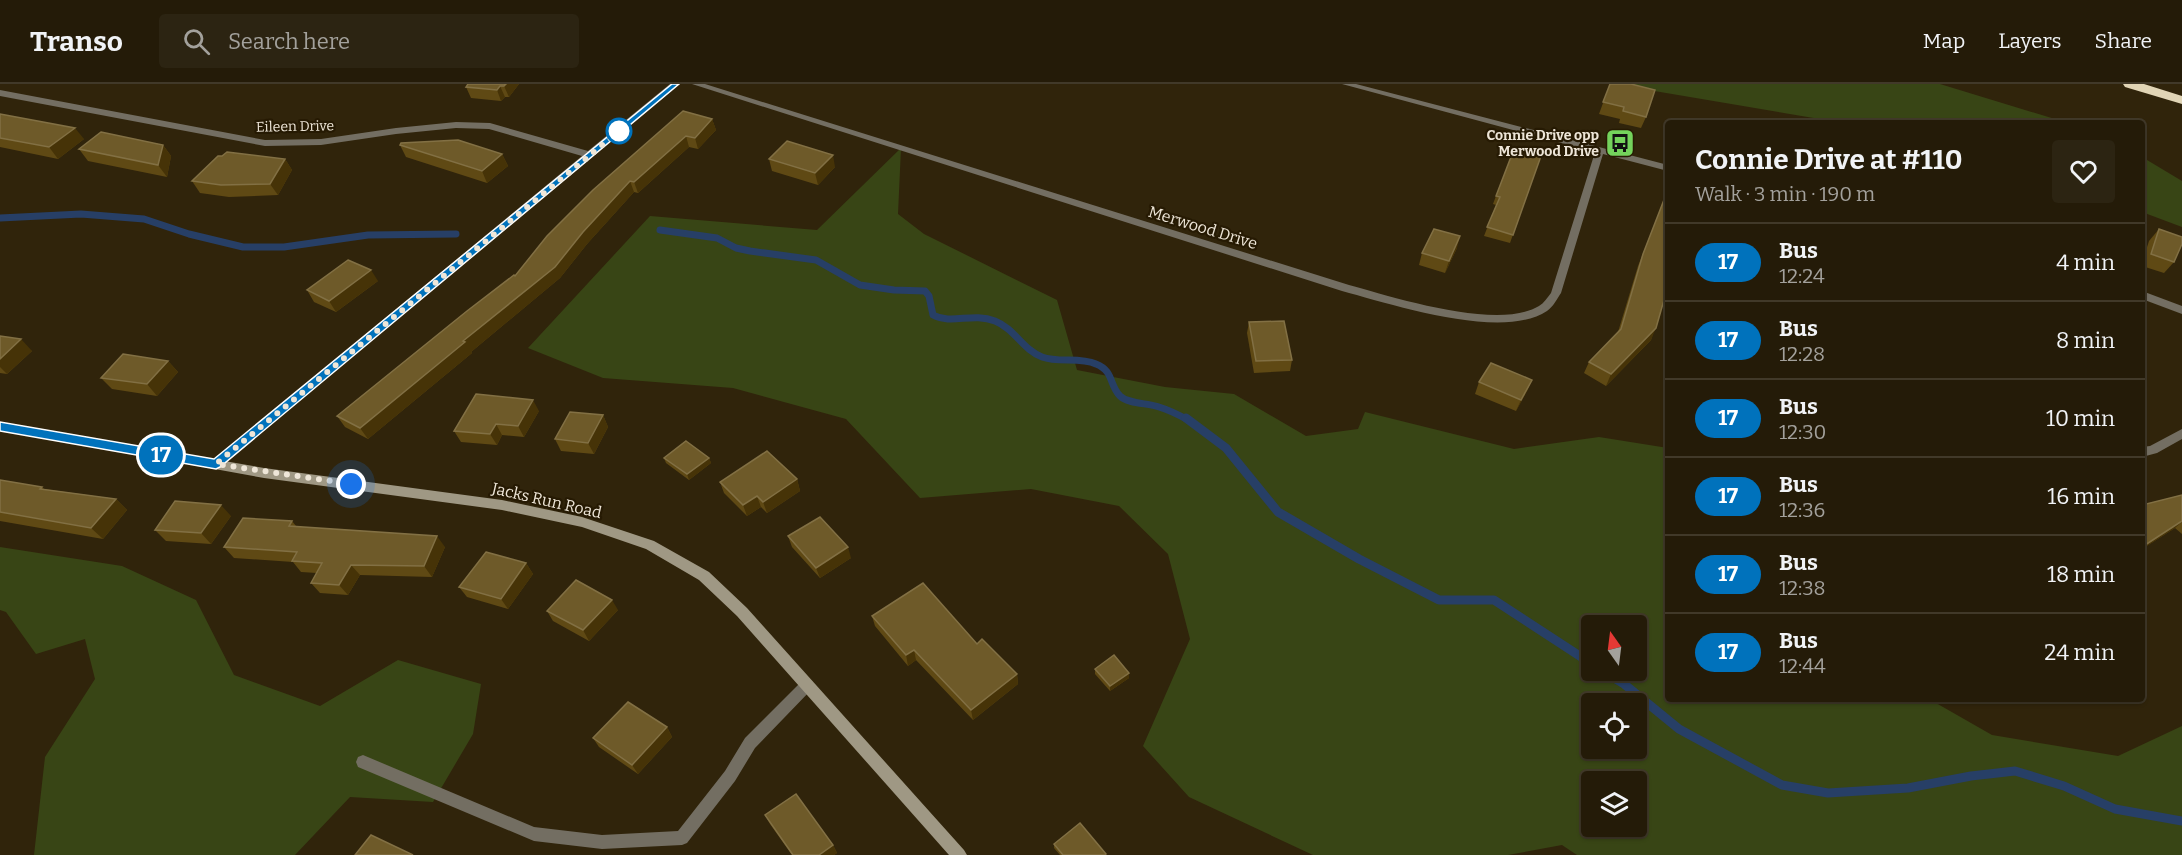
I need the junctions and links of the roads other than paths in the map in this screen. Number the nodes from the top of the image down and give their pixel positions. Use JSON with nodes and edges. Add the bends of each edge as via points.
{"nodes":[{"id":1,"x":675,"y":84,"type":"edge"},
{"id":2,"x":696,"y":84,"type":"edge"},
{"id":3,"x":1346,"y":84,"type":"edge"},
{"id":4,"x":2130,"y":84,"type":"edge"},
{"id":5,"x":0,"y":93,"type":"edge"},
{"id":6,"x":2182,"y":100,"type":"edge"},
{"id":7,"x":1600,"y":150,"type":"junction"},
{"id":8,"x":590,"y":155,"type":"junction"},
{"id":9,"x":1665,"y":167,"type":"edge"},
{"id":10,"x":2145,"y":296,"type":"edge"},
{"id":11,"x":2182,"y":310,"type":"edge"},
{"id":12,"x":0,"y":426,"type":"edge"},
{"id":13,"x":2182,"y":433,"type":"edge"},
{"id":14,"x":2145,"y":451,"type":"edge"},
{"id":15,"x":216,"y":464,"type":"junction"},
{"id":16,"x":807,"y":685,"type":"junction"},
{"id":17,"x":363,"y":762,"type":"dead end"},
{"id":18,"x":959,"y":855,"type":"edge"}],
"edges":[{"from":1,"to":8,"type":"street"},
{"from":2,"to":7,"type":"street","name":"Merwood Drive","via":[[1346,288],[1468,316],[1514,317],[1543,309],[1550,303]]},
{"from":3,"to":7,"type":"street"},
{"from":4,"to":6,"type":"highway"},
{"from":5,"to":8,"type":"street","name":"Eileen Drive","via":[[265,142],[321,142],[456,125],[490,126]]},
{"from":7,"to":9,"type":"street"},
{"from":8,"to":15,"type":"street"},
{"from":10,"to":11,"type":"street"},
{"from":12,"to":15,"type":"street","name":"Jacks Run Road"},
{"from":13,"to":14,"type":"street"},
{"from":15,"to":16,"type":"street","name":"Jacks Run Road","via":[[502,505],[582,522],[650,545],[704,576]]},
{"from":16,"to":17,"type":"street","via":[[750,743],[682,838],[602,842],[534,834]]},
{"from":16,"to":18,"type":"street","name":"Jacks Run Road"}]}
